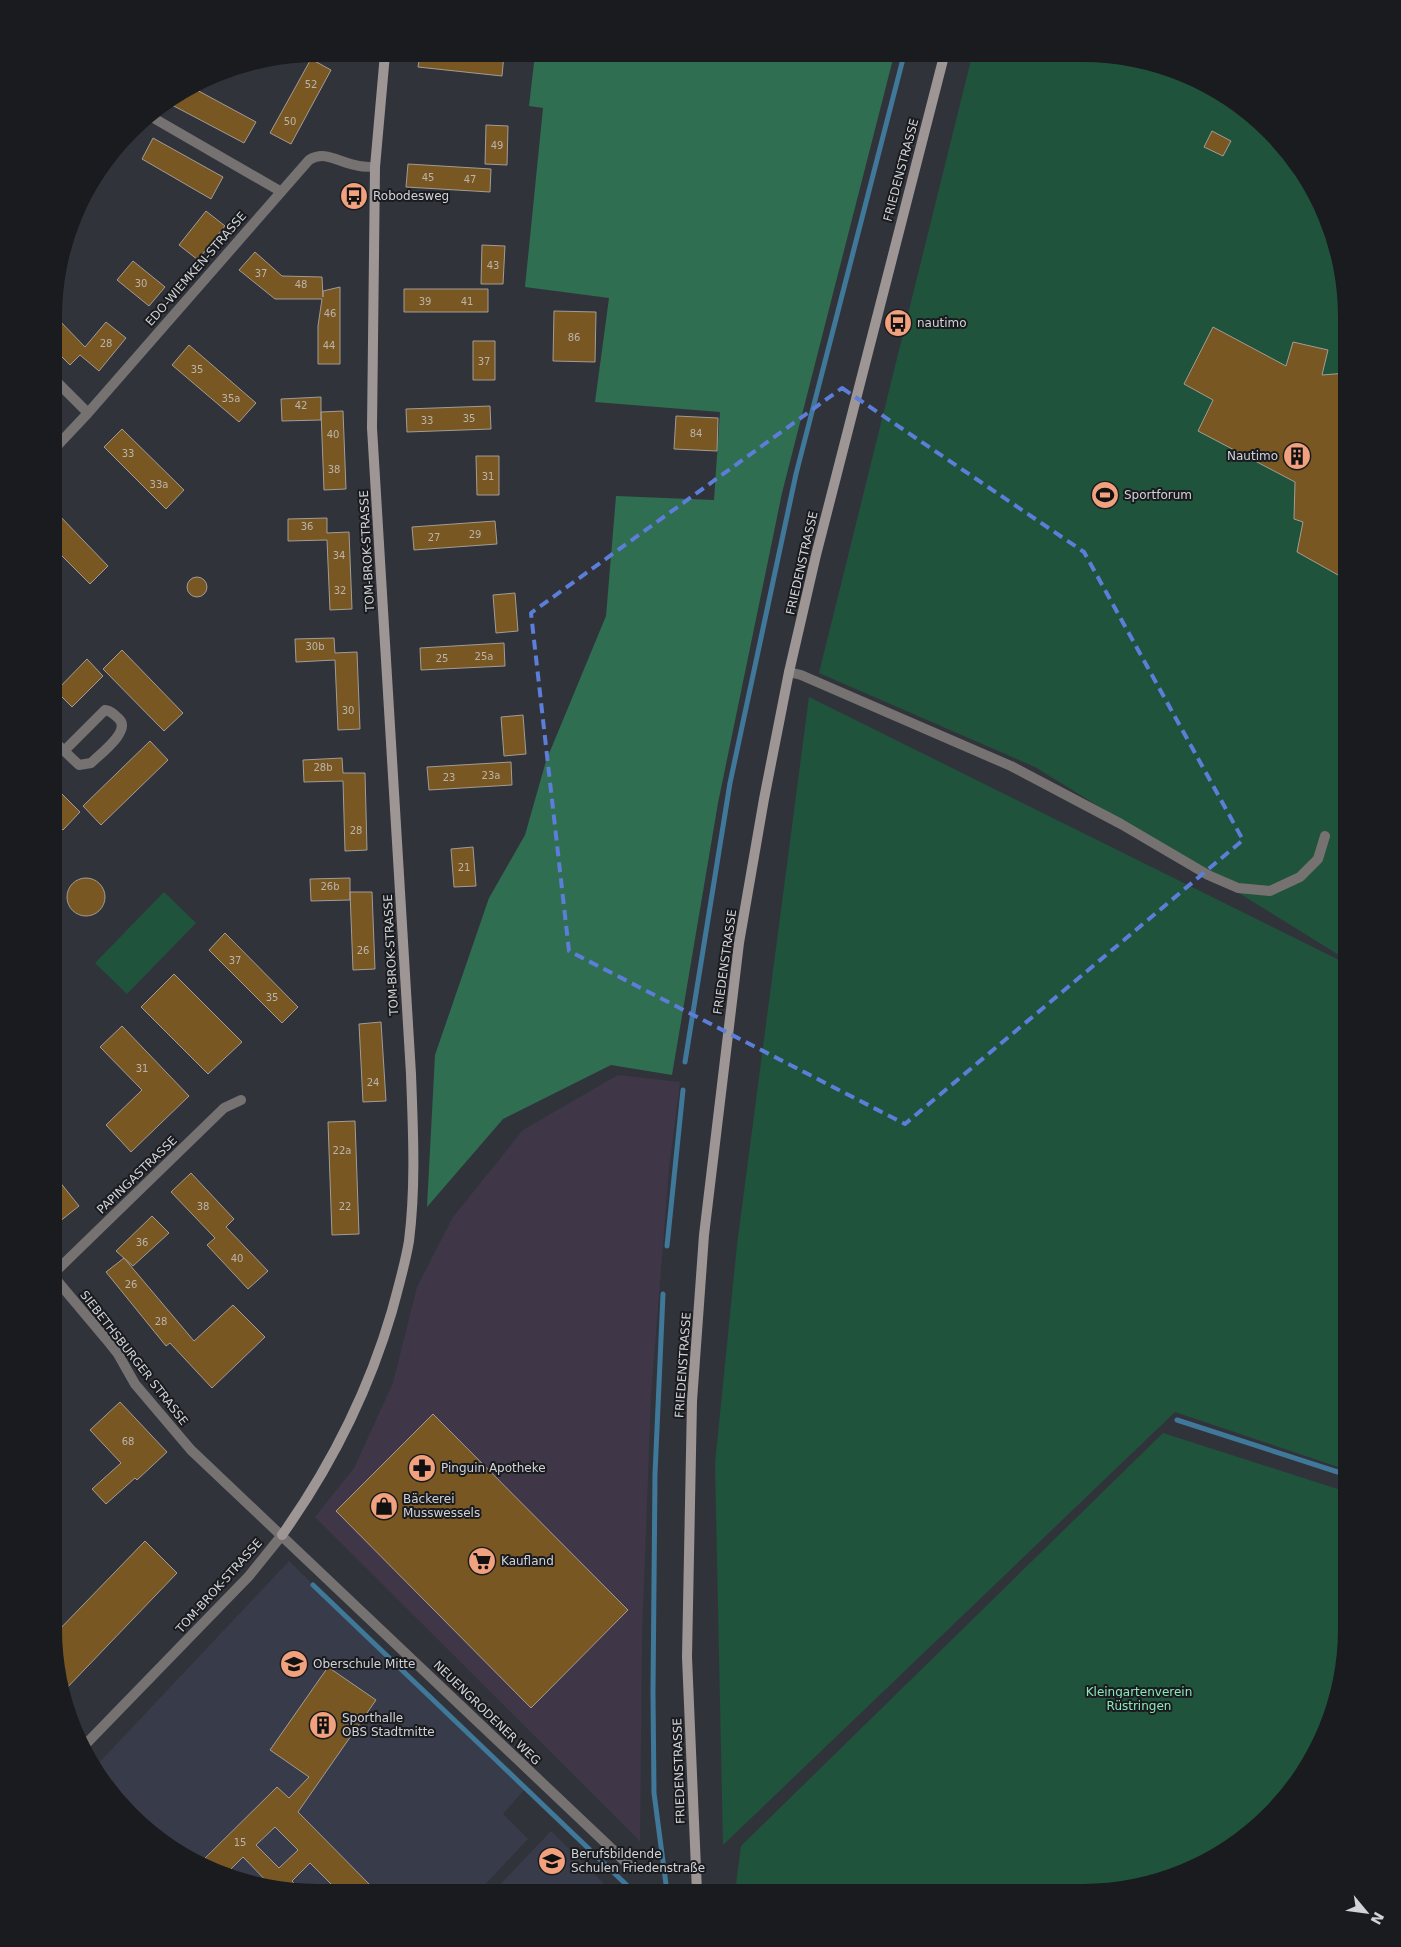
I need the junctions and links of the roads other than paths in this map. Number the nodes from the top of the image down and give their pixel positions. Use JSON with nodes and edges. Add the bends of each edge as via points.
{"nodes":[{"id":1,"x":384,"y":62,"type":"edge"},
{"id":2,"x":942,"y":62,"type":"edge"},
{"id":3,"x":156,"y":120,"type":"edge"},
{"id":4,"x":375,"y":167,"type":"junction"},
{"id":5,"x":280,"y":191,"type":"junction"},
{"id":6,"x":62,"y":387,"type":"edge"},
{"id":7,"x":88,"y":413,"type":"junction"},
{"id":8,"x":62,"y":441,"type":"edge"},
{"id":9,"x":789,"y":672,"type":"junction"},
{"id":10,"x":64,"y":751,"type":"joint"},
{"id":11,"x":1325,"y":836,"type":"dead end"},
{"id":12,"x":241,"y":1100,"type":"dead end"},
{"id":13,"x":62,"y":1265,"type":"edge"},
{"id":14,"x":62,"y":1287,"type":"edge"},
{"id":15,"x":282,"y":1535,"type":"junction"},
{"id":16,"x":89,"y":1741,"type":"edge"},
{"id":17,"x":632,"y":1868,"type":"dead end"},
{"id":18,"x":697,"y":1884,"type":"edge"}],
"edges":[{"from":1,"to":4,"type":"main road","name":"TOM-BROK-STRASSE"},
{"from":2,"to":9,"type":"main road","name":"FRIEDENSTRASSE"},
{"from":3,"to":5,"type":"street"},
{"from":4,"to":5,"type":"street","name":"EDO-WIEMKEN-STRASSE","via":[[316,156]]},
{"from":4,"to":15,"type":"main road","name":"TOM-BROK-STRASSE","via":[[372,428],[411,1074],[412,1204],[408,1243],[397,1291],[368,1382],[329,1463]]},
{"from":5,"to":7,"type":"street","name":"EDO-WIEMKEN-STRASSE"},
{"from":6,"to":7,"type":"street"},
{"from":7,"to":8,"type":"street","name":"EDO-WIEMKEN-STRASSE"},
{"from":9,"to":11,"type":"street","via":[[1012,766],[1208,875],[1238,888],[1270,891],[1300,877],[1318,859]]},
{"from":9,"to":18,"type":"main road","name":"FRIEDENSTRASSE","via":[[739,943],[704,1235],[696,1339],[687,1657]]},
{"from":10,"to":10,"type":"street","via":[[79,765],[91,763],[121,733],[122,721],[105,710]]},
{"from":12,"to":13,"type":"street","name":"PAPINGASTRASSE","via":[[224,1108]]},
{"from":14,"to":15,"type":"street","name":"SIEBETHSBURGER STRASSE","via":[[118,1354],[135,1384],[180,1437]]},
{"from":15,"to":16,"type":"street","name":"TOM-BROK-STRASSE","via":[[249,1576]]},
{"from":15,"to":17,"type":"street","name":"NEUENGRODENER WEG"}]}
